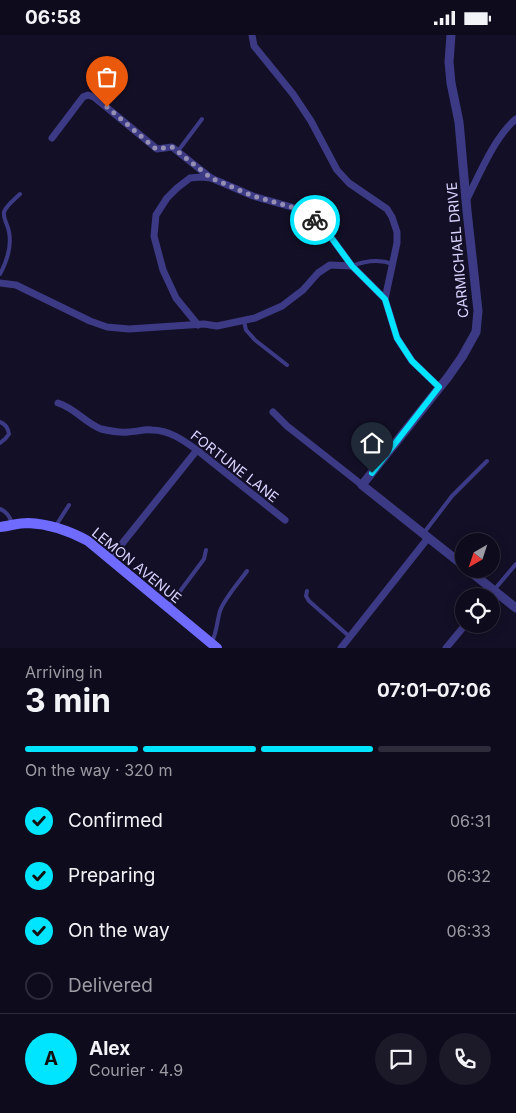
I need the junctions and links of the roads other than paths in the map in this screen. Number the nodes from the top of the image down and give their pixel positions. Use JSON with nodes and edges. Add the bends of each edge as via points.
{"nodes":[{"id":1,"x":252,"y":35,"type":"edge"},
{"id":2,"x":451,"y":35,"type":"edge"},
{"id":3,"x":202,"y":119,"type":"dead end"},
{"id":4,"x":516,"y":119,"type":"edge"},
{"id":5,"x":52,"y":138,"type":"dead end"},
{"id":6,"x":178,"y":151,"type":"junction"},
{"id":7,"x":211,"y":178,"type":"junction"},
{"id":8,"x":20,"y":194,"type":"dead end"},
{"id":9,"x":467,"y":199,"type":"junction"},
{"id":10,"x":393,"y":264,"type":"junction"},
{"id":11,"x":352,"y":266,"type":"junction"},
{"id":12,"x":0,"y":274,"type":"edge"},
{"id":13,"x":0,"y":283,"type":"edge"},
{"id":14,"x":385,"y":299,"type":"junction"},
{"id":15,"x":244,"y":321,"type":"junction"},
{"id":16,"x":198,"y":325,"type":"junction"},
{"id":17,"x":287,"y":365,"type":"dead end"},
{"id":18,"x":439,"y":387,"type":"junction"},
{"id":19,"x":58,"y":403,"type":"dead end"},
{"id":20,"x":273,"y":412,"type":"dead end"},
{"id":21,"x":0,"y":422,"type":"edge"},
{"id":22,"x":0,"y":443,"type":"edge"},
{"id":23,"x":197,"y":450,"type":"junction"},
{"id":24,"x":487,"y":461,"type":"dead end"},
{"id":25,"x":362,"y":485,"type":"junction"},
{"id":26,"x":69,"y":505,"type":"dead end"},
{"id":27,"x":0,"y":509,"type":"edge"},
{"id":28,"x":285,"y":520,"type":"dead end"},
{"id":29,"x":12,"y":525,"type":"junction"},
{"id":30,"x":0,"y":527,"type":"edge"},
{"id":31,"x":55,"y":527,"type":"junction"},
{"id":32,"x":426,"y":536,"type":"junction"},
{"id":33,"x":206,"y":550,"type":"dead end"},
{"id":34,"x":455,"y":559,"type":"edge"},
{"id":35,"x":110,"y":560,"type":"junction"},
{"id":36,"x":516,"y":564,"type":"edge"},
{"id":37,"x":247,"y":571,"type":"dead end"},
{"id":38,"x":476,"y":578,"type":"edge"},
{"id":39,"x":486,"y":588,"type":"edge"},
{"id":40,"x":495,"y":588,"type":"edge"},
{"id":41,"x":307,"y":591,"type":"dead end"},
{"id":42,"x":500,"y":598,"type":"edge"},
{"id":43,"x":168,"y":608,"type":"junction"},
{"id":44,"x":516,"y":608,"type":"edge"},
{"id":45,"x":458,"y":633,"type":"edge"},
{"id":46,"x":350,"y":637,"type":"junction"},
{"id":47,"x":214,"y":646,"type":"edge"},
{"id":48,"x":340,"y":648,"type":"edge"},
{"id":49,"x":446,"y":648,"type":"edge"}],
"edges":[{"from":1,"to":10,"type":"street","via":[[254,46],[293,94],[337,170],[349,183],[387,209],[397,231]]},
{"from":2,"to":9,"type":"street","name":"CARMICHAEL DRIVE","via":[[448,62],[459,122]]},
{"from":3,"to":6,"type":"lane"},
{"from":4,"to":9,"type":"street","via":[[501,136]]},
{"from":5,"to":6,"type":"street","via":[[83,97],[88,95],[156,149],[172,147]]},
{"from":6,"to":7,"type":"street"},
{"from":7,"to":11,"type":"street","via":[[253,196],[302,210],[325,229]]},
{"from":7,"to":16,"type":"street","via":[[190,178],[167,198],[156,215],[154,236],[163,270],[176,298]]},
{"from":8,"to":12,"type":"lane","via":[[4,214],[10,243],[6,265]]},
{"from":9,"to":18,"type":"street","name":"CARMICHAEL DRIVE","via":[[478,311],[476,332]]},
{"from":10,"to":11,"type":"lane","via":[[384,261]]},
{"from":10,"to":14,"type":"street"},
{"from":11,"to":14,"type":"street"},
{"from":11,"to":15,"type":"street","via":[[330,265],[282,306]]},
{"from":13,"to":16,"type":"street","via":[[16,285],[107,327]]},
{"from":14,"to":18,"type":"street","via":[[397,338],[412,361]]},
{"from":15,"to":16,"type":"street","via":[[217,326]]},
{"from":15,"to":17,"type":"lane","via":[[254,340]]},
{"from":18,"to":25,"type":"street","name":"CARMICHAEL DRIVE"},
{"from":19,"to":23,"type":"street","name":"FORTUNE LANE","via":[[67,405],[98,427],[126,433],[160,430]]},
{"from":20,"to":25,"type":"street"},
{"from":21,"to":22,"type":"lane","via":[[8,428],[9,434]]},
{"from":23,"to":28,"type":"street","name":"FORTUNE LANE"},
{"from":23,"to":35,"type":"street"},
{"from":24,"to":32,"type":"lane","via":[[455,493]]},
{"from":25,"to":32,"type":"street"},
{"from":26,"to":31,"type":"lane"},
{"from":27,"to":29,"type":"lane","via":[[7,514]]},
{"from":29,"to":30,"type":"main road","name":"LEMON AVENUE"},
{"from":29,"to":31,"type":"main road","name":"LEMON AVENUE","via":[[26,523]]},
{"from":31,"to":35,"type":"main road","name":"LEMON AVENUE","via":[[88,541]]},
{"from":32,"to":34,"type":"street"},
{"from":32,"to":46,"type":"street"},
{"from":33,"to":43,"type":"lane","via":[[204,559]]},
{"from":35,"to":43,"type":"main road","name":"LEMON AVENUE"},
{"from":36,"to":40,"type":"lane"},
{"from":37,"to":47,"type":"lane","via":[[220,610]]},
{"from":38,"to":39,"type":"street"},
{"from":41,"to":46,"type":"lane","via":[[309,601]]},
{"from":42,"to":44,"type":"street"},
{"from":43,"to":47,"type":"main road","name":"LEMON AVENUE"},
{"from":45,"to":49,"type":"street"},
{"from":46,"to":48,"type":"street"}]}
